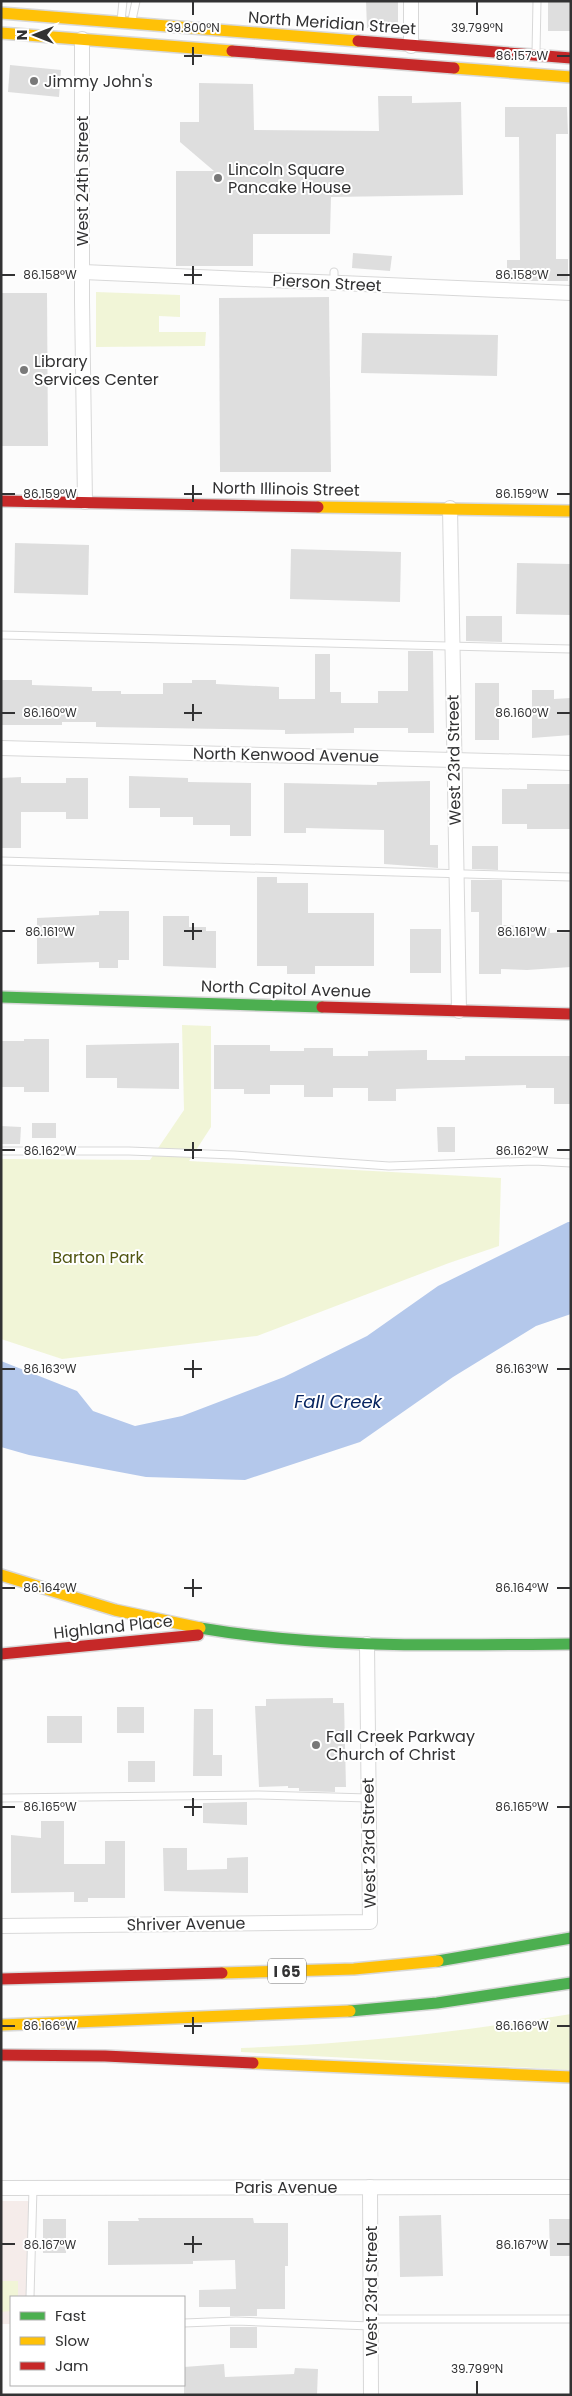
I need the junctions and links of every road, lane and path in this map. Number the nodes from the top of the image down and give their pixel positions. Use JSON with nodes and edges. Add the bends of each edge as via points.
{"nodes":[{"id":1,"x":123,"y":1,"type":"edge"},
{"id":2,"x":136,"y":1,"type":"edge"},
{"id":3,"x":411,"y":1,"type":"edge"},
{"id":4,"x":537,"y":1,"type":"edge"},
{"id":5,"x":1,"y":13,"type":"edge"},
{"id":6,"x":126,"y":23,"type":"junction"},
{"id":7,"x":1,"y":33,"type":"edge"},
{"id":8,"x":82,"y":39,"type":"junction"},
{"id":9,"x":411,"y":46,"type":"junction"},
{"id":10,"x":536,"y":55,"type":"junction"},
{"id":11,"x":571,"y":58,"type":"edge"},
{"id":12,"x":571,"y":77,"type":"edge"},
{"id":13,"x":83,"y":272,"type":"junction"},
{"id":14,"x":571,"y":293,"type":"edge"},
{"id":15,"x":1,"y":501,"type":"edge"},
{"id":16,"x":85,"y":502,"type":"junction"},
{"id":17,"x":450,"y":508,"type":"junction"},
{"id":18,"x":571,"y":511,"type":"edge"},
{"id":19,"x":1,"y":635,"type":"edge"},
{"id":20,"x":452,"y":645,"type":"junction"},
{"id":21,"x":571,"y":649,"type":"edge"},
{"id":22,"x":1,"y":748,"type":"edge"},
{"id":23,"x":454,"y":760,"type":"junction"},
{"id":24,"x":571,"y":763,"type":"edge"},
{"id":25,"x":1,"y":861,"type":"edge"},
{"id":26,"x":456,"y":875,"type":"junction"},
{"id":27,"x":571,"y":877,"type":"edge"},
{"id":28,"x":1,"y":997,"type":"edge"},
{"id":29,"x":459,"y":1011,"type":"junction"},
{"id":30,"x":571,"y":1014,"type":"edge"},
{"id":31,"x":1,"y":1151,"type":"edge"},
{"id":32,"x":571,"y":1163,"type":"edge"},
{"id":33,"x":1,"y":1576,"type":"edge"},
{"id":34,"x":227,"y":1632,"type":"junction"},
{"id":35,"x":367,"y":1644,"type":"junction"},
{"id":36,"x":571,"y":1644,"type":"edge"},
{"id":37,"x":1,"y":1654,"type":"edge"},
{"id":38,"x":1,"y":1798,"type":"edge"},
{"id":39,"x":369,"y":1798,"type":"junction"},
{"id":40,"x":370,"y":1922,"type":"joint"},
{"id":41,"x":1,"y":1926,"type":"edge"},
{"id":42,"x":571,"y":1938,"type":"edge"},
{"id":43,"x":1,"y":1979,"type":"edge"},
{"id":44,"x":571,"y":1983,"type":"edge"},
{"id":45,"x":1,"y":2025,"type":"edge"},
{"id":46,"x":1,"y":2055,"type":"edge"},
{"id":47,"x":571,"y":2077,"type":"edge"},
{"id":48,"x":571,"y":2186,"type":"edge"},
{"id":49,"x":370,"y":2187,"type":"junction"},
{"id":50,"x":1,"y":2188,"type":"edge"},
{"id":51,"x":33,"y":2188,"type":"junction"},
{"id":52,"x":30,"y":2296,"type":"edge"},
{"id":53,"x":571,"y":2320,"type":"edge"},
{"id":54,"x":185,"y":2322,"type":"edge"},
{"id":55,"x":371,"y":2323,"type":"junction"},
{"id":56,"x":371,"y":2395,"type":"edge"}],
"edges":[{"from":1,"to":6,"type":"lane"},
{"from":2,"to":6,"type":"lane"},
{"from":3,"to":9,"type":"street"},
{"from":4,"to":10,"type":"lane"},
{"from":5,"to":6,"type":"main road","name":"North Meridian Street"},
{"from":6,"to":9,"type":"main road","name":"North Meridian Street"},
{"from":7,"to":8,"type":"main road"},
{"from":8,"to":12,"type":"main road"},
{"from":8,"to":13,"type":"street","name":"West 24th Street"},
{"from":9,"to":10,"type":"main road","name":"North Meridian Street"},
{"from":10,"to":11,"type":"main road","name":"North Meridian Street"},
{"from":13,"to":14,"type":"street","name":"Pierson Street","via":[[334,277]]},
{"from":13,"to":16,"type":"street","name":"West 24th Street"},
{"from":15,"to":16,"type":"main road","name":"North Illinois Street"},
{"from":16,"to":17,"type":"main road","name":"North Illinois Street"},
{"from":17,"to":18,"type":"main road","name":"North Illinois Street"},
{"from":17,"to":20,"type":"street","name":"West 23rd Street"},
{"from":19,"to":20,"type":"lane"},
{"from":20,"to":21,"type":"lane"},
{"from":20,"to":23,"type":"street","name":"West 23rd Street"},
{"from":22,"to":23,"type":"street","name":"North Kenwood Avenue"},
{"from":23,"to":24,"type":"street","name":"North Kenwood Avenue"},
{"from":23,"to":26,"type":"street","name":"West 23rd Street"},
{"from":25,"to":26,"type":"lane"},
{"from":26,"to":27,"type":"lane"},
{"from":26,"to":29,"type":"street","name":"West 23rd Street"},
{"from":28,"to":29,"type":"main road","name":"North Capitol Avenue"},
{"from":29,"to":30,"type":"main road","name":"North Capitol Avenue"},
{"from":31,"to":32,"type":"lane","via":[[234,1155],[389,1166],[534,1161]]},
{"from":33,"to":34,"type":"main road","via":[[106,1609]]},
{"from":34,"to":35,"type":"main road"},
{"from":34,"to":37,"type":"main road","name":"Highland Place"},
{"from":35,"to":36,"type":"main road"},
{"from":35,"to":39,"type":"street","name":"West 23rd Street"},
{"from":38,"to":39,"type":"lane","via":[[259,1795]]},
{"from":39,"to":40,"type":"street","name":"West 23rd Street"},
{"from":40,"to":41,"type":"street","name":"Shriver Avenue"},
{"from":42,"to":43,"type":"main road","number":"I 65","via":[[450,1960],[354,1969]]},
{"from":44,"to":45,"type":"main road","via":[[437,2003],[323,2014]]},
{"from":46,"to":47,"type":"main road","via":[[105,2056]]},
{"from":48,"to":49,"type":"street","name":"Paris Avenue"},
{"from":49,"to":51,"type":"street","name":"Paris Avenue"},
{"from":49,"to":55,"type":"street","name":"West 23rd Street"},
{"from":50,"to":51,"type":"street","name":"Paris Avenue"},
{"from":51,"to":52,"type":"lane"},
{"from":53,"to":55,"type":"lane"},
{"from":54,"to":55,"type":"lane"},
{"from":55,"to":56,"type":"street","name":"West 23rd Street"}]}
